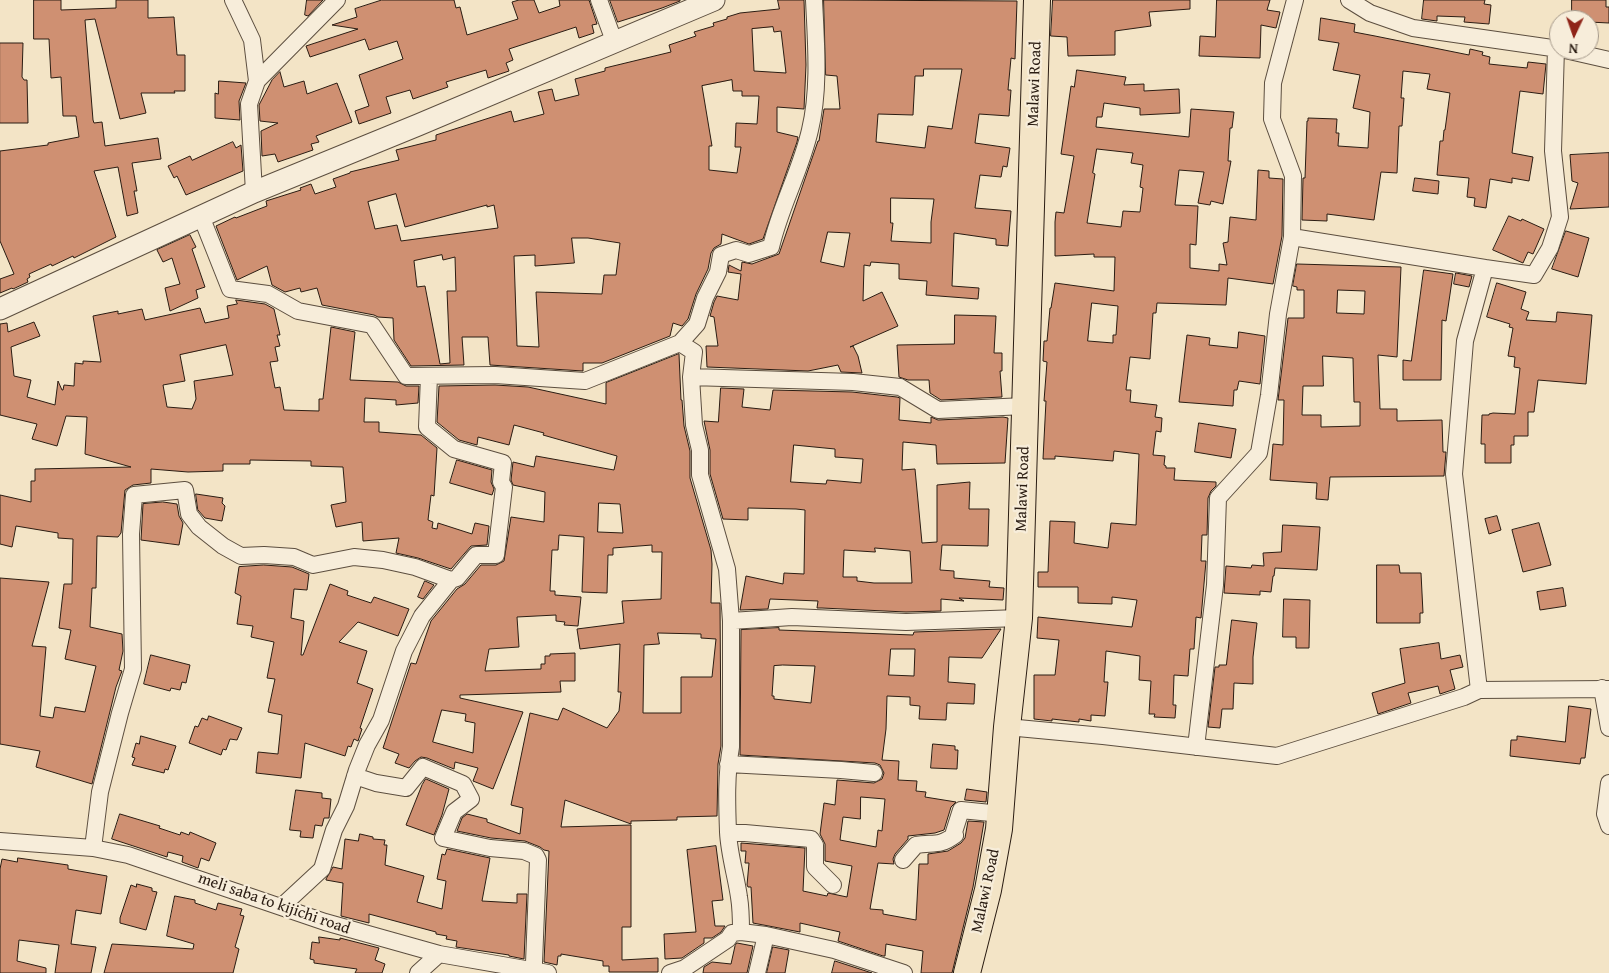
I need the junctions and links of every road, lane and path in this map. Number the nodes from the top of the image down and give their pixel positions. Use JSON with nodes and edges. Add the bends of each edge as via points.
{"nodes":[{"id":1,"x":232,"y":0,"type":"edge"},
{"id":2,"x":337,"y":0,"type":"edge"},
{"id":3,"x":599,"y":0,"type":"edge"},
{"id":4,"x":714,"y":0,"type":"edge"},
{"id":5,"x":814,"y":0,"type":"edge"},
{"id":6,"x":1037,"y":0,"type":"edge"},
{"id":7,"x":1296,"y":0,"type":"edge"},
{"id":8,"x":1349,"y":0,"type":"edge"},
{"id":9,"x":614,"y":41,"type":"junction"},
{"id":10,"x":1549,"y":47,"type":"edge"},
{"id":11,"x":1559,"y":60,"type":"edge"},
{"id":12,"x":257,"y":81,"type":"junction"},
{"id":13,"x":254,"y":192,"type":"junction"},
{"id":14,"x":201,"y":216,"type":"junction"},
{"id":15,"x":1292,"y":236,"type":"junction"},
{"id":16,"x":1485,"y":268,"type":"junction"},
{"id":17,"x":0,"y":309,"type":"edge"},
{"id":18,"x":680,"y":343,"type":"junction"},
{"id":19,"x":429,"y":376,"type":"junction"},
{"id":20,"x":691,"y":376,"type":"junction"},
{"id":21,"x":1025,"y":406,"type":"junction"},
{"id":22,"x":451,"y":580,"type":"junction"},
{"id":23,"x":1019,"y":618,"type":"junction"},
{"id":24,"x":732,"y":621,"type":"junction"},
{"id":25,"x":1605,"y":689,"type":"edge"},
{"id":26,"x":1479,"y":690,"type":"junction"},
{"id":27,"x":1007,"y":727,"type":"junction"},
{"id":28,"x":1609,"y":728,"type":"edge"},
{"id":29,"x":1196,"y":747,"type":"junction"},
{"id":30,"x":728,"y":764,"type":"junction"},
{"id":31,"x":874,"y":773,"type":"dead end"},
{"id":32,"x":355,"y":776,"type":"junction"},
{"id":33,"x":1609,"y":783,"type":"edge"},
{"id":34,"x":1001,"y":814,"type":"junction"},
{"id":35,"x":1609,"y":826,"type":"edge"},
{"id":36,"x":728,"y":833,"type":"junction"},
{"id":37,"x":0,"y":841,"type":"edge"},
{"id":38,"x":92,"y":848,"type":"junction"},
{"id":39,"x":902,"y":860,"type":"dead end"},
{"id":40,"x":833,"y":885,"type":"dead end"},
{"id":41,"x":281,"y":907,"type":"junction"},
{"id":42,"x":741,"y":932,"type":"junction"},
{"id":43,"x":766,"y":935,"type":"junction"},
{"id":44,"x":439,"y":954,"type":"junction"},
{"id":45,"x":532,"y":970,"type":"junction"},
{"id":46,"x":418,"y":973,"type":"edge"},
{"id":47,"x":548,"y":973,"type":"edge"},
{"id":48,"x":670,"y":973,"type":"edge"},
{"id":49,"x":674,"y":973,"type":"edge"},
{"id":50,"x":757,"y":973,"type":"edge"},
{"id":51,"x":904,"y":973,"type":"edge"},
{"id":52,"x":967,"y":973,"type":"edge"}],
"edges":[{"from":1,"to":12,"type":"street","via":[[252,40]]},
{"from":2,"to":12,"type":"street"},
{"from":3,"to":9,"type":"street"},
{"from":4,"to":9,"type":"street"},
{"from":5,"to":18,"type":"street","via":[[817,90],[810,130],[776,224],[771,247],[749,254],[736,250],[721,255],[718,272],[696,324]]},
{"from":6,"to":21,"type":"main road","name":"Malawi Road"},
{"from":7,"to":15,"type":"street","via":[[1273,83],[1272,119],[1294,176]]},
{"from":8,"to":10,"type":"street","via":[[1370,12],[1414,28]]},
{"from":9,"to":13,"type":"street"},
{"from":11,"to":16,"type":"street","via":[[1553,151],[1560,218],[1550,248],[1534,275]]},
{"from":12,"to":13,"type":"street","via":[[249,104]]},
{"from":13,"to":14,"type":"street"},
{"from":14,"to":17,"type":"street"},
{"from":14,"to":19,"type":"street","via":[[230,289],[268,294],[298,311],[372,324],[406,376]]},
{"from":15,"to":16,"type":"street"},
{"from":15,"to":29,"type":"street","via":[[1260,453],[1218,498],[1216,585]]},
{"from":16,"to":26,"type":"street","via":[[1465,341],[1454,474]]},
{"from":18,"to":19,"type":"street","via":[[585,381],[495,375]]},
{"from":18,"to":20,"type":"street","via":[[694,352]]},
{"from":19,"to":22,"type":"street","via":[[426,427],[454,449],[503,463],[501,482],[504,487],[496,555],[476,555],[457,578]]},
{"from":20,"to":21,"type":"street","via":[[900,387],[938,410]]},
{"from":20,"to":24,"type":"street","via":[[700,476],[727,569]]},
{"from":21,"to":23,"type":"main road","name":"Malawi Road"},
{"from":22,"to":32,"type":"street","via":[[422,616],[404,651],[381,720]]},
{"from":22,"to":38,"type":"street","via":[[383,560],[354,558],[313,565],[294,557],[241,556],[199,527],[189,514],[185,490],[134,495],[131,534],[133,669],[100,792]]},
{"from":23,"to":24,"type":"street","via":[[906,622],[792,617]]},
{"from":23,"to":27,"type":"main road","name":"Malawi Road"},
{"from":24,"to":30,"type":"street","via":[[731,747]]},
{"from":25,"to":26,"type":"street"},
{"from":25,"to":28,"type":"street"},
{"from":26,"to":29,"type":"street","via":[[1278,756]]},
{"from":27,"to":29,"type":"street"},
{"from":27,"to":34,"type":"main road","name":"Malawi Road"},
{"from":30,"to":31,"type":"street"},
{"from":30,"to":36,"type":"street"},
{"from":32,"to":41,"type":"street","via":[[322,869]]},
{"from":32,"to":45,"type":"street","via":[[406,788],[423,767],[463,784],[471,799],[454,812],[442,838],[524,851],[536,856],[537,910]]},
{"from":33,"to":35,"type":"street","via":[[1605,814]]},
{"from":34,"to":39,"type":"street","via":[[961,810],[955,835],[937,844],[916,845]]},
{"from":34,"to":52,"type":"main road","name":"Malawi Road","via":[[993,868]]},
{"from":36,"to":40,"type":"street","via":[[811,839],[815,845],[815,867]]},
{"from":36,"to":42,"type":"street","via":[[739,897]]},
{"from":37,"to":38,"type":"street","name":"meli saba to kijichi road"},
{"from":38,"to":41,"type":"street","name":"meli saba to kijichi road","via":[[128,854]]},
{"from":41,"to":44,"type":"street","name":"meli saba to kijichi road"},
{"from":42,"to":43,"type":"street"},
{"from":42,"to":49,"type":"street","via":[[732,933],[728,939]]},
{"from":43,"to":50,"type":"street"},
{"from":43,"to":51,"type":"street","via":[[834,950]]},
{"from":44,"to":45,"type":"street","name":"meli saba to kijichi road"},
{"from":44,"to":46,"type":"street"},
{"from":45,"to":47,"type":"street","name":"meli saba to kijichi road"},
{"from":48,"to":49,"type":"street"}]}
